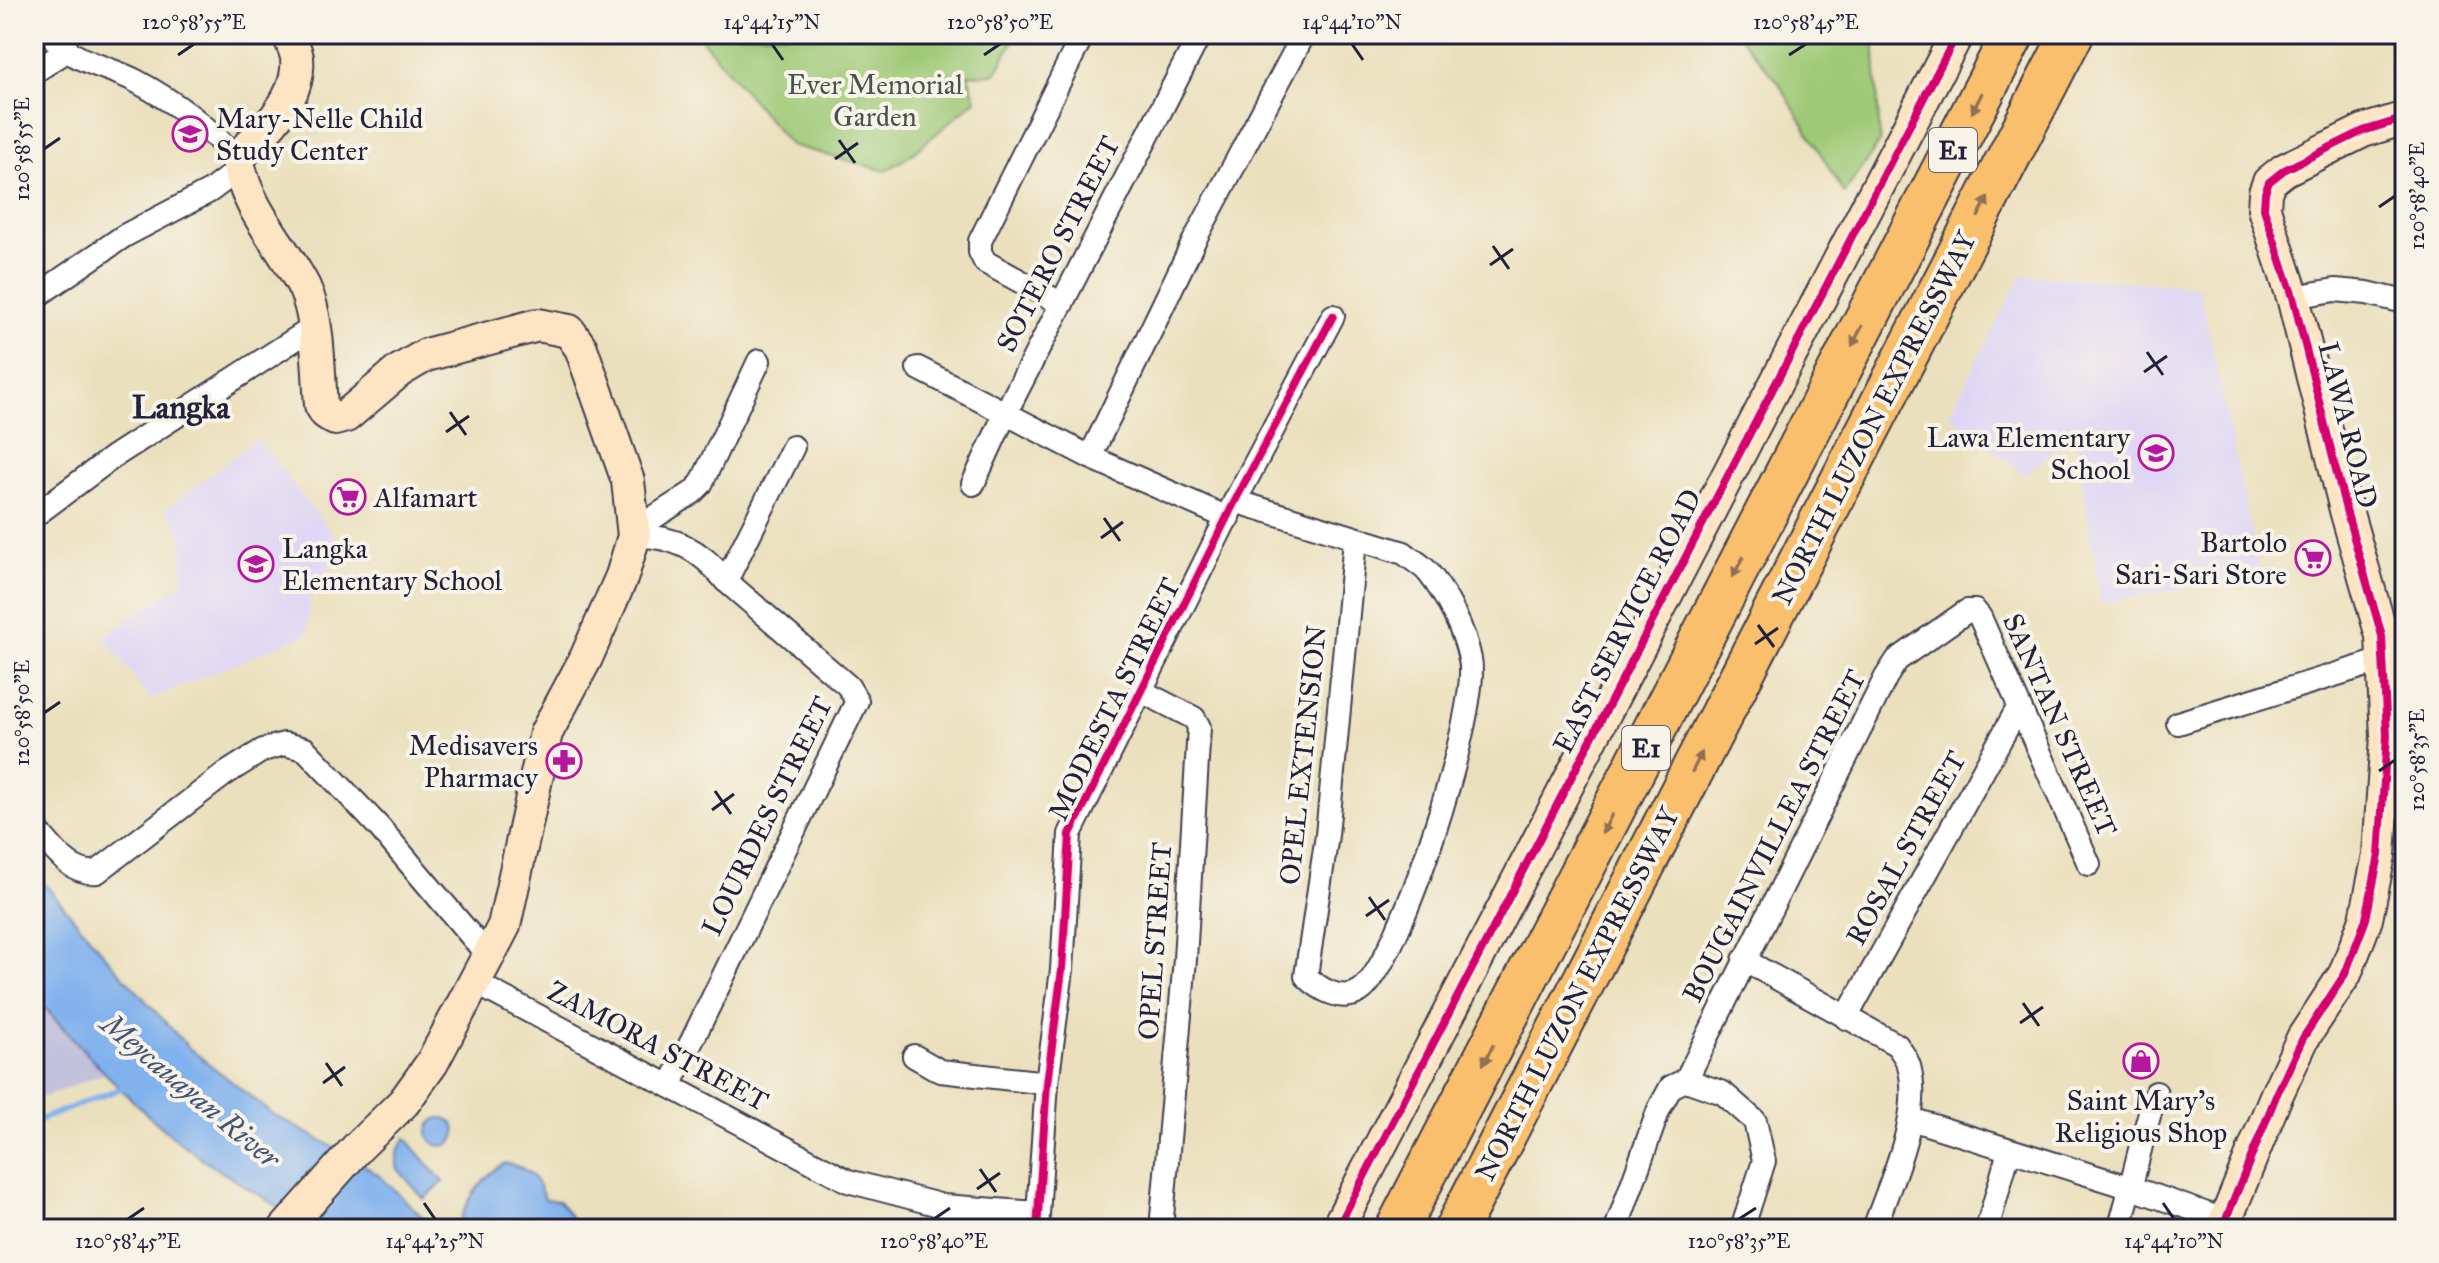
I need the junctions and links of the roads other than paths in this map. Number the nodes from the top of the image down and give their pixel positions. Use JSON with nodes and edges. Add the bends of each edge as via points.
{"nodes":[{"id":1,"x":51,"y":34,"type":"edge"},
{"id":2,"x":289,"y":34,"type":"edge"},
{"id":3,"x":1083,"y":34,"type":"edge"},
{"id":4,"x":1200,"y":34,"type":"edge"},
{"id":5,"x":1304,"y":34,"type":"edge"},
{"id":6,"x":1957,"y":34,"type":"edge"},
{"id":7,"x":2013,"y":34,"type":"edge"},
{"id":8,"x":2072,"y":34,"type":"edge"},
{"id":9,"x":68,"y":50,"type":"junction"},
{"id":10,"x":34,"y":72,"type":"edge"},
{"id":11,"x":2405,"y":118,"type":"edge"},
{"id":12,"x":239,"y":165,"type":"junction"},
{"id":13,"x":2293,"y":297,"type":"junction"},
{"id":14,"x":34,"y":298,"type":"edge"},
{"id":15,"x":2405,"y":302,"type":"edge"},
{"id":16,"x":1062,"y":304,"type":"junction"},
{"id":17,"x":1333,"y":316,"type":"dead end"},
{"id":18,"x":314,"y":327,"type":"junction"},
{"id":19,"x":759,"y":361,"type":"dead end"},
{"id":20,"x":918,"y":368,"type":"dead end"},
{"id":21,"x":1005,"y":414,"type":"junction"},
{"id":22,"x":793,"y":447,"type":"dead end"},
{"id":23,"x":1090,"y":457,"type":"junction"},
{"id":24,"x":973,"y":484,"type":"dead end"},
{"id":25,"x":1231,"y":510,"type":"junction"},
{"id":26,"x":34,"y":516,"type":"edge"},
{"id":27,"x":634,"y":533,"type":"junction"},
{"id":28,"x":1355,"y":540,"type":"junction"},
{"id":29,"x":726,"y":581,"type":"junction"},
{"id":30,"x":1975,"y":611,"type":"joint"},
{"id":31,"x":2383,"y":660,"type":"junction"},
{"id":32,"x":1141,"y":691,"type":"junction"},
{"id":33,"x":2018,"y":708,"type":"junction"},
{"id":34,"x":2178,"y":723,"type":"dead end"},
{"id":35,"x":34,"y":827,"type":"edge"},
{"id":36,"x":2089,"y":864,"type":"dead end"},
{"id":37,"x":1744,"y":960,"type":"junction"},
{"id":38,"x":482,"y":970,"type":"junction"},
{"id":39,"x":1846,"y":1018,"type":"junction"},
{"id":40,"x":914,"y":1056,"type":"dead end"},
{"id":41,"x":1686,"y":1080,"type":"junction"},
{"id":42,"x":1047,"y":1083,"type":"junction"},
{"id":43,"x":670,"y":1086,"type":"junction"},
{"id":44,"x":2156,"y":1093,"type":"dead end"},
{"id":45,"x":1911,"y":1119,"type":"junction"},
{"id":46,"x":2009,"y":1151,"type":"junction"},
{"id":47,"x":2132,"y":1188,"type":"junction"},
{"id":48,"x":1038,"y":1221,"type":"edge"},
{"id":49,"x":2223,"y":1225,"type":"edge"},
{"id":50,"x":286,"y":1228,"type":"edge"},
{"id":51,"x":1161,"y":1229,"type":"edge"},
{"id":52,"x":1337,"y":1229,"type":"edge"},
{"id":53,"x":1397,"y":1229,"type":"edge"},
{"id":54,"x":1456,"y":1229,"type":"edge"},
{"id":55,"x":1616,"y":1229,"type":"edge"},
{"id":56,"x":1742,"y":1229,"type":"edge"},
{"id":57,"x":1874,"y":1229,"type":"edge"},
{"id":58,"x":1987,"y":1229,"type":"edge"},
{"id":59,"x":2119,"y":1229,"type":"edge"}],
"edges":[{"from":1,"to":9,"type":"street"},
{"from":2,"to":12,"type":"street","via":[[297,58],[286,105],[245,146]]},
{"from":3,"to":16,"type":"street","via":[[980,241],[985,262]]},
{"from":4,"to":16,"type":"street","name":"SOTERO STREET"},
{"from":5,"to":23,"type":"street","via":[[1194,241]]},
{"from":6,"to":52,"type":"street","name":"EAST SERVICE ROAD"},
{"from":7,"to":53,"type":"highway","name":"NORTH LUZON EXPRESSWAY","number":"E1","one_way":true},
{"from":54,"to":8,"type":"highway","name":"NORTH LUZON EXPRESSWAY","number":"E1","one_way":true},
{"from":9,"to":10,"type":"street"},
{"from":9,"to":12,"type":"street","via":[[175,105],[226,146]]},
{"from":11,"to":13,"type":"street","name":"LAWA ROAD","via":[[2363,131],[2269,182],[2264,209]]},
{"from":12,"to":14,"type":"street","via":[[210,191],[124,236]]},
{"from":12,"to":18,"type":"street","via":[[254,205],[305,291]]},
{"from":13,"to":15,"type":"street","via":[[2335,290]]},
{"from":13,"to":31,"type":"street","name":"LAWA ROAD","via":[[2379,624]]},
{"from":16,"to":21,"type":"street","name":"SOTERO STREET"},
{"from":17,"to":25,"type":"street","name":"MODESTA STREET"},
{"from":18,"to":26,"type":"street","via":[[113,457]]},
{"from":18,"to":27,"type":"street","via":[[321,405],[335,419],[354,411],[426,355],[538,325],[569,331],[581,348],[628,481]]},
{"from":19,"to":27,"type":"street","via":[[701,484]]},
{"from":20,"to":21,"type":"street"},
{"from":21,"to":23,"type":"street"},
{"from":21,"to":24,"type":"street","name":"SOTERO STREET"},
{"from":22,"to":29,"type":"street"},
{"from":23,"to":25,"type":"street"},
{"from":25,"to":28,"type":"street"},
{"from":25,"to":32,"type":"street","name":"MODESTA STREET"},
{"from":27,"to":29,"type":"street","name":"LOURDES STREET","via":[[670,538],[692,549]]},
{"from":27,"to":38,"type":"street","via":[[622,576],[586,658],[546,733],[504,926]]},
{"from":28,"to":28,"type":"street","name":"OPEL EXTENSION","via":[[1404,553],[1426,570],[1458,622],[1471,662],[1456,757],[1422,874],[1373,980],[1357,994],[1339,995],[1320,989],[1306,976],[1327,835]]},
{"from":29,"to":43,"type":"street","name":"LOURDES STREET","via":[[848,686],[857,701]]},
{"from":30,"to":33,"type":"street","name":"SANTAN STREET"},
{"from":30,"to":37,"type":"street","name":"BOUGAINVILLEA STREET","via":[[1967,611],[1897,660]]},
{"from":31,"to":34,"type":"street"},
{"from":31,"to":49,"type":"street","name":"LAWA ROAD","via":[[2387,736],[2379,855],[2366,919],[2345,974],[2303,1038]]},
{"from":32,"to":42,"type":"street","name":"MODESTA STREET","via":[[1070,834],[1062,970]]},
{"from":32,"to":51,"type":"street","name":"OPEL STREET","via":[[1194,718],[1199,727]]},
{"from":33,"to":36,"type":"street","name":"SANTAN STREET"},
{"from":33,"to":39,"type":"street","name":"ROSAL STREET"},
{"from":35,"to":38,"type":"street","via":[[74,869],[97,872],[263,750],[284,744],[305,749],[379,827]]},
{"from":37,"to":39,"type":"street"},
{"from":37,"to":41,"type":"street","name":"BOUGAINVILLEA STREET"},
{"from":38,"to":43,"type":"street","name":"ZAMORA STREET"},
{"from":38,"to":50,"type":"street","via":[[432,1063],[404,1102]]},
{"from":39,"to":45,"type":"street","via":[[1897,1045],[1909,1064]]},
{"from":40,"to":42,"type":"street","via":[[940,1071]]},
{"from":41,"to":55,"type":"street","name":"BOUGAINVILLEA STREET","via":[[1671,1087],[1659,1109]]},
{"from":41,"to":56,"type":"street","via":[[1723,1093],[1755,1121],[1764,1161]]},
{"from":42,"to":48,"type":"street","name":"MODESTA STREET"},
{"from":43,"to":48,"type":"street","name":"ZAMORA STREET","via":[[848,1181],[943,1206]]},
{"from":44,"to":47,"type":"street"},
{"from":45,"to":46,"type":"street"},
{"from":45,"to":57,"type":"street"},
{"from":46,"to":47,"type":"street"},
{"from":46,"to":58,"type":"street"},
{"from":47,"to":49,"type":"street"},
{"from":47,"to":59,"type":"street"}]}
